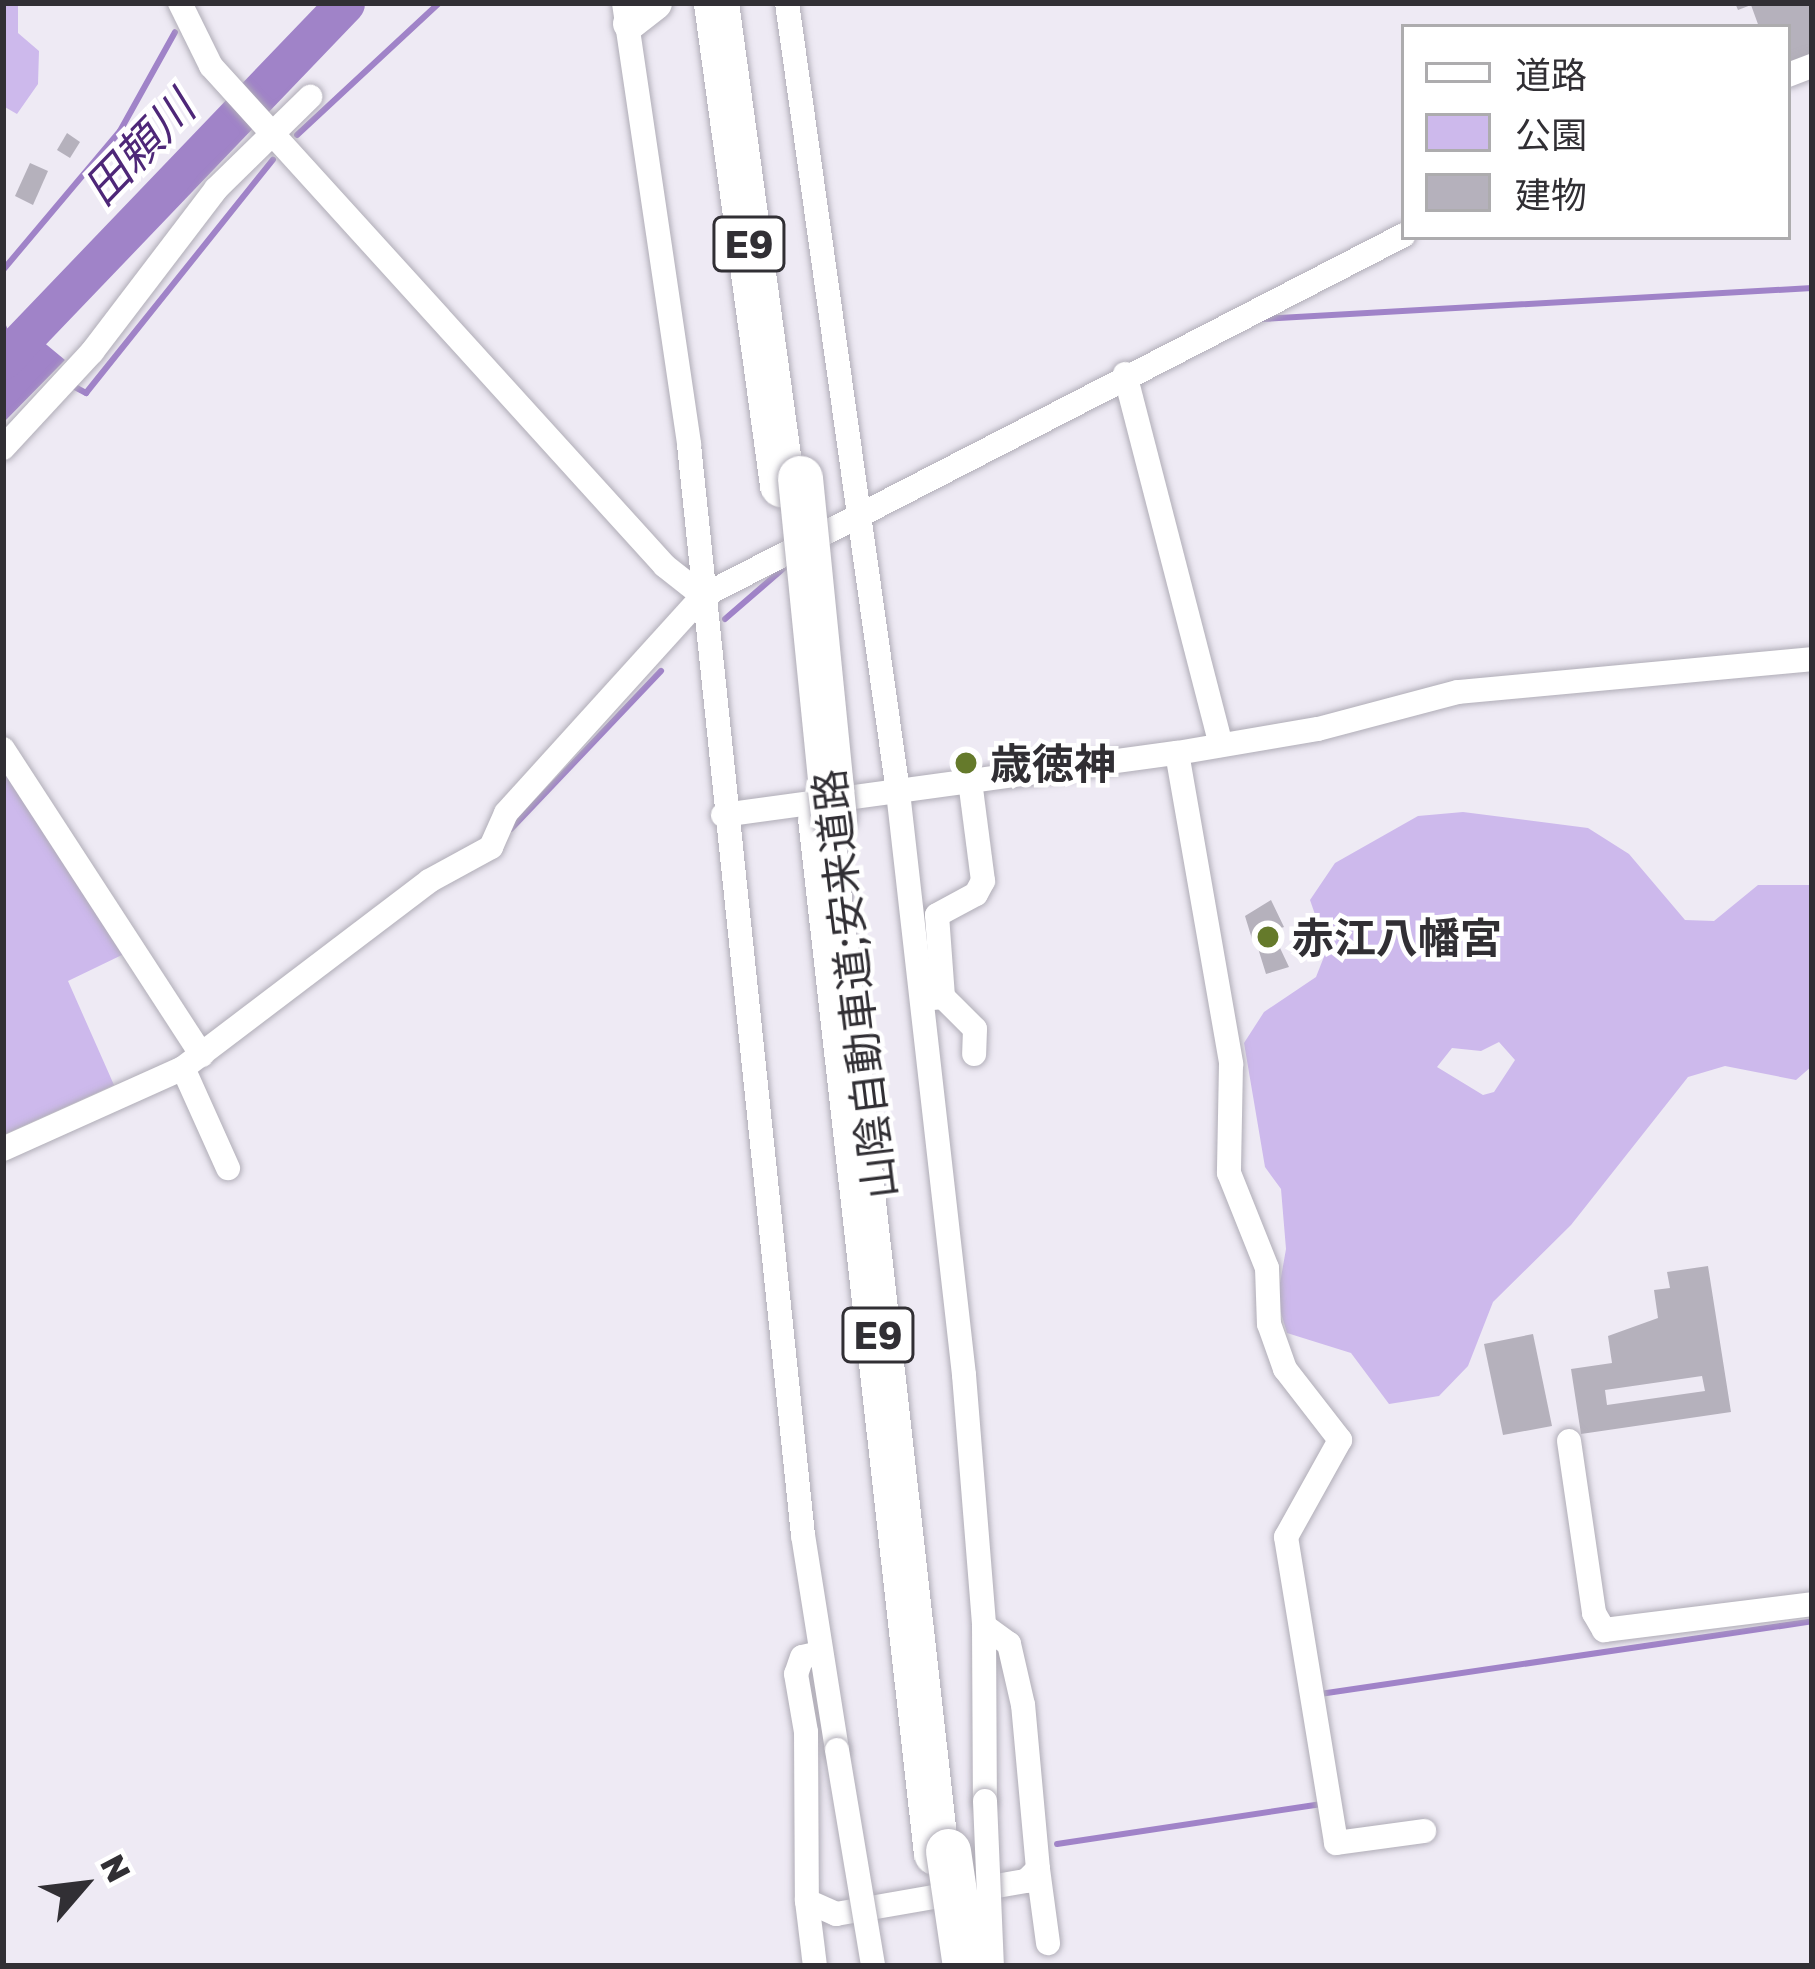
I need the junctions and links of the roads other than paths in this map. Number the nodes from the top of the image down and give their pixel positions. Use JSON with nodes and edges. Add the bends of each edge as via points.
{"nodes":[{"id":1,"x":180,"y":3,"type":"edge"},
{"id":2,"x":716,"y":3,"type":"edge"},
{"id":3,"x":729,"y":3,"type":"edge"},
{"id":4,"x":787,"y":3,"type":"edge"},
{"id":5,"x":636,"y":10,"type":"edge"},
{"id":6,"x":310,"y":97,"type":"dead end"},
{"id":7,"x":271,"y":131,"type":"junction"},
{"id":8,"x":1401,"y":237,"type":"edge"},
{"id":9,"x":1127,"y":382,"type":"junction"},
{"id":10,"x":3,"y":448,"type":"edge"},
{"id":11,"x":791,"y":482,"type":"junction"},
{"id":12,"x":860,"y":511,"type":"junction"},
{"id":13,"x":703,"y":596,"type":"junction"},
{"id":14,"x":1812,"y":659,"type":"edge"},
{"id":15,"x":1221,"y":745,"type":"junction"},
{"id":16,"x":3,"y":749,"type":"edge"},
{"id":17,"x":1178,"y":753,"type":"junction"},
{"id":18,"x":970,"y":782,"type":"junction"},
{"id":19,"x":898,"y":792,"type":"junction"},
{"id":20,"x":723,"y":815,"type":"junction"},
{"id":21,"x":932,"y":998,"type":"junction"},
{"id":22,"x":974,"y":1054,"type":"dead end"},
{"id":23,"x":193,"y":1061,"type":"junction"},
{"id":24,"x":3,"y":1149,"type":"edge"},
{"id":25,"x":228,"y":1168,"type":"dead end"},
{"id":26,"x":1569,"y":1441,"type":"dead end"},
{"id":27,"x":1812,"y":1604,"type":"edge"},
{"id":28,"x":984,"y":1626,"type":"junction"},
{"id":29,"x":820,"y":1653,"type":"junction"},
{"id":30,"x":1424,"y":1831,"type":"dead end"},
{"id":31,"x":942,"y":1852,"type":"junction"},
{"id":32,"x":1038,"y":1869,"type":"junction"},
{"id":33,"x":807,"y":1900,"type":"junction"},
{"id":34,"x":1048,"y":1943,"type":"dead end"},
{"id":35,"x":815,"y":1966,"type":"edge"},
{"id":36,"x":873,"y":1966,"type":"edge"},
{"id":37,"x":948,"y":1966,"type":"edge"},
{"id":38,"x":965,"y":1966,"type":"edge"},
{"id":39,"x":992,"y":1966,"type":"edge"}],
"edges":[{"from":1,"to":7,"type":"street","via":[[211,66]]},
{"from":2,"to":11,"type":"highway","name":"山陰自動車道;安来道路","number":"E9"},
{"from":3,"to":11,"type":"highway","name":"山陰自動車道;安来道路","number":"E9"},
{"from":4,"to":12,"type":"street"},
{"from":5,"to":13,"type":"street"},
{"from":6,"to":7,"type":"street"},
{"from":7,"to":10,"type":"street","via":[[216,189],[79,369]]},
{"from":7,"to":13,"type":"street","via":[[664,566]]},
{"from":8,"to":9,"type":"street"},
{"from":9,"to":12,"type":"street"},
{"from":9,"to":15,"type":"street"},
{"from":11,"to":31,"type":"highway","name":"山陰自動車道;安来道路","number":"E9","bridge":true},
{"from":12,"to":13,"type":"street"},
{"from":12,"to":19,"type":"street"},
{"from":13,"to":20,"type":"street"},
{"from":13,"to":23,"type":"street","via":[[506,813],[490,847],[429,881]]},
{"from":14,"to":15,"type":"street","via":[[1458,692]]},
{"from":15,"to":17,"type":"street"},
{"from":16,"to":23,"type":"street"},
{"from":17,"to":18,"type":"street"},
{"from":17,"to":30,"type":"street","via":[[1231,1064],[1228,1173],[1267,1268],[1269,1324],[1286,1369],[1340,1440],[1286,1537],[1336,1844]]},
{"from":18,"to":19,"type":"street"},
{"from":18,"to":21,"type":"street","via":[[983,881],[976,894],[937,915]]},
{"from":19,"to":20,"type":"street"},
{"from":19,"to":21,"type":"street"},
{"from":20,"to":29,"type":"street"},
{"from":21,"to":22,"type":"street","via":[[975,1029]]},
{"from":21,"to":28,"type":"street"},
{"from":23,"to":24,"type":"street"},
{"from":23,"to":25,"type":"street"},
{"from":26,"to":27,"type":"street","via":[[1594,1613],[1604,1630]]},
{"from":28,"to":32,"type":"street","via":[[1009,1644],[1023,1705]]},
{"from":28,"to":39,"type":"street","bridge":true},
{"from":29,"to":33,"type":"street","via":[[802,1657],[796,1674],[806,1732]]},
{"from":29,"to":36,"type":"street","bridge":true},
{"from":31,"to":37,"type":"highway","name":"山陰自動車道;安来道路","number":"E9"},
{"from":31,"to":38,"type":"highway","name":"山陰自動車道;安来道路","number":"E9","bridge":true},
{"from":32,"to":33,"type":"street","via":[[1026,1881],[836,1913]]},
{"from":32,"to":34,"type":"street"},
{"from":33,"to":35,"type":"street"}]}
